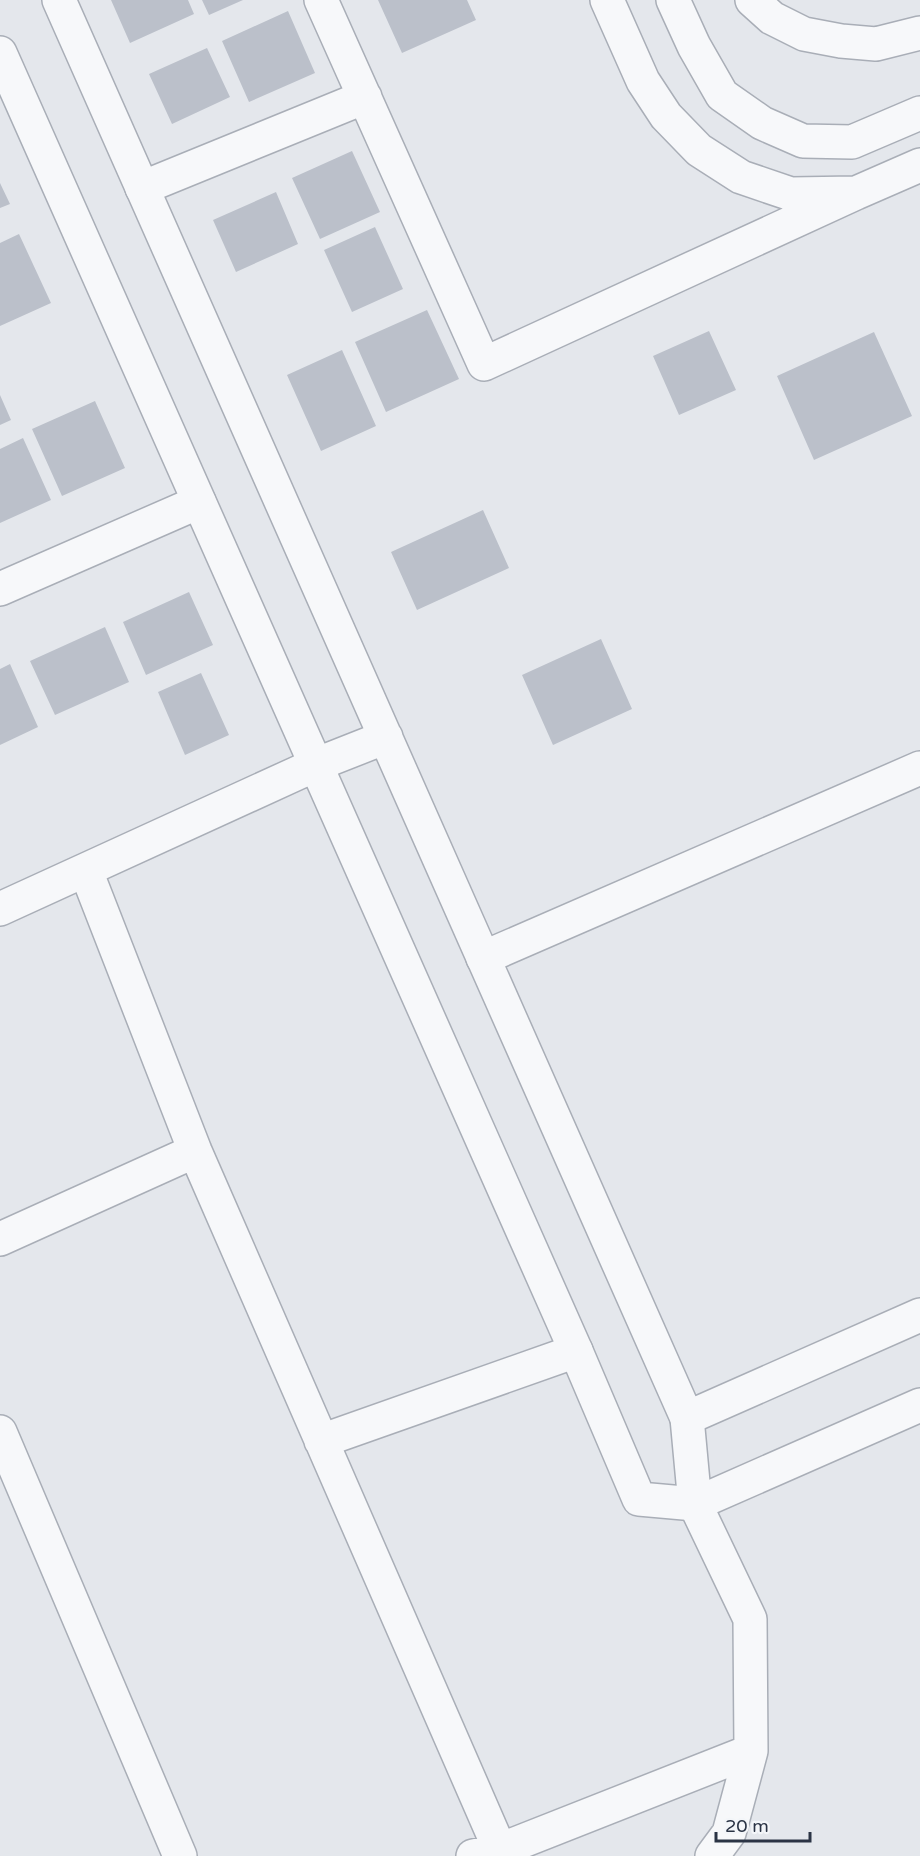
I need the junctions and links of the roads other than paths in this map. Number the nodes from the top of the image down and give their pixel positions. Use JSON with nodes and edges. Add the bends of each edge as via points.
{"nodes":[{"id":1,"x":59,"y":0,"type":"edge"},
{"id":2,"x":321,"y":0,"type":"edge"},
{"id":3,"x":607,"y":0,"type":"edge"},
{"id":4,"x":673,"y":0,"type":"edge"},
{"id":5,"x":752,"y":0,"type":"edge"},
{"id":6,"x":920,"y":33,"type":"edge"},
{"id":7,"x":0,"y":53,"type":"edge"},
{"id":8,"x":365,"y":97,"type":"junction"},
{"id":9,"x":920,"y":113,"type":"edge"},
{"id":10,"x":920,"y":165,"type":"edge"},
{"id":11,"x":142,"y":188,"type":"junction"},
{"id":12,"x":856,"y":193,"type":"junction"},
{"id":13,"x":199,"y":502,"type":"junction"},
{"id":14,"x":0,"y":589,"type":"edge"},
{"id":15,"x":386,"y":737,"type":"junction"},
{"id":16,"x":315,"y":765,"type":"junction"},
{"id":17,"x":920,"y":768,"type":"edge"},
{"id":18,"x":86,"y":871,"type":"junction"},
{"id":19,"x":0,"y":909,"type":"edge"},
{"id":20,"x":483,"y":958,"type":"junction"},
{"id":21,"x":195,"y":1151,"type":"junction"},
{"id":22,"x":0,"y":1239,"type":"edge"},
{"id":23,"x":920,"y":1315,"type":"edge"},
{"id":24,"x":576,"y":1351,"type":"junction"},
{"id":25,"x":920,"y":1405,"type":"edge"},
{"id":26,"x":687,"y":1418,"type":"junction"},
{"id":27,"x":0,"y":1432,"type":"edge"},
{"id":28,"x":321,"y":1441,"type":"junction"},
{"id":29,"x":695,"y":1504,"type":"junction"},
{"id":30,"x":751,"y":1751,"type":"junction"},
{"id":31,"x":486,"y":1853,"type":"edge"},
{"id":32,"x":180,"y":1856,"type":"edge"},
{"id":33,"x":712,"y":1856,"type":"edge"}],
"edges":[{"from":1,"to":11,"type":"street"},
{"from":2,"to":8,"type":"street"},
{"from":3,"to":12,"type":"street","via":[[643,81],[666,117],[699,150],[741,177],[791,195]]},
{"from":4,"to":9,"type":"street","via":[[722,95],[762,123],[803,141],[852,142]]},
{"from":5,"to":6,"type":"street","via":[[772,18],[804,34],[876,44]]},
{"from":7,"to":13,"type":"street"},
{"from":8,"to":11,"type":"street"},
{"from":8,"to":12,"type":"street","via":[[484,364]]},
{"from":10,"to":12,"type":"street"},
{"from":11,"to":15,"type":"street"},
{"from":13,"to":14,"type":"street"},
{"from":13,"to":16,"type":"street"},
{"from":15,"to":16,"type":"street"},
{"from":15,"to":20,"type":"street"},
{"from":16,"to":18,"type":"street"},
{"from":16,"to":24,"type":"street"},
{"from":17,"to":20,"type":"street"},
{"from":18,"to":19,"type":"street"},
{"from":18,"to":21,"type":"street"},
{"from":20,"to":26,"type":"street"},
{"from":21,"to":22,"type":"street"},
{"from":21,"to":28,"type":"street"},
{"from":23,"to":26,"type":"street"},
{"from":24,"to":28,"type":"street"},
{"from":24,"to":29,"type":"street","via":[[639,1498]]},
{"from":25,"to":29,"type":"street"},
{"from":26,"to":29,"type":"street"},
{"from":27,"to":32,"type":"street"},
{"from":28,"to":31,"type":"street"},
{"from":29,"to":30,"type":"street","via":[[750,1619]]},
{"from":30,"to":31,"type":"street"},
{"from":30,"to":33,"type":"street","via":[[729,1833]]}]}
